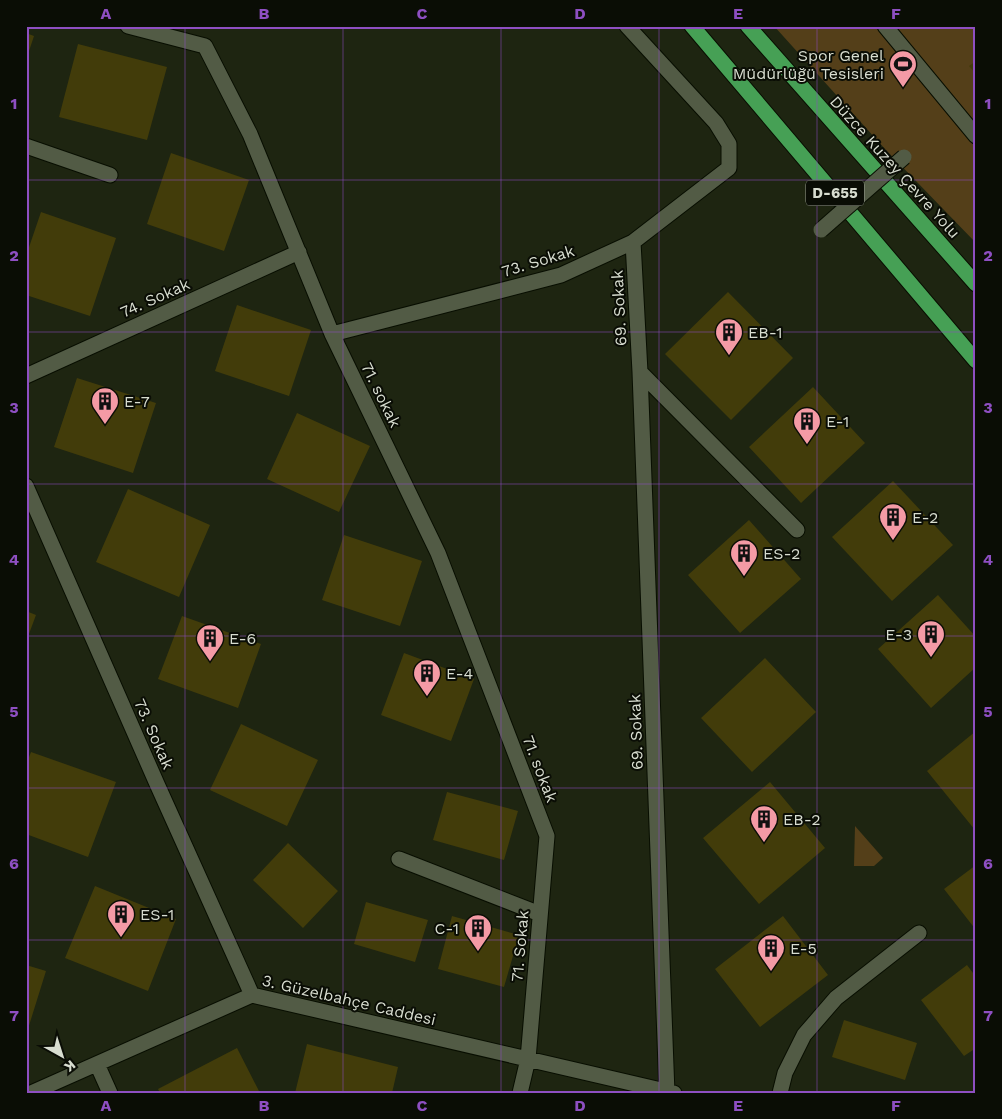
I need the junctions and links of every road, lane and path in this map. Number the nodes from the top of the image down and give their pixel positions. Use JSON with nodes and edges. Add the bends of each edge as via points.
{"nodes":[{"id":1,"x":128,"y":26,"type":"edge"},
{"id":2,"x":627,"y":26,"type":"edge"},
{"id":3,"x":692,"y":26,"type":"edge"},
{"id":4,"x":748,"y":26,"type":"edge"},
{"id":5,"x":885,"y":26,"type":"edge"},
{"id":6,"x":976,"y":136,"type":"edge"},
{"id":7,"x":26,"y":146,"type":"edge"},
{"id":8,"x":904,"y":157,"type":"dead end"},
{"id":9,"x":110,"y":175,"type":"dead end"},
{"id":10,"x":821,"y":230,"type":"dead end"},
{"id":11,"x":633,"y":242,"type":"junction"},
{"id":12,"x":298,"y":252,"type":"junction"},
{"id":13,"x":976,"y":284,"type":"edge"},
{"id":14,"x":332,"y":334,"type":"junction"},
{"id":15,"x":976,"y":361,"type":"edge"},
{"id":16,"x":640,"y":372,"type":"junction"},
{"id":17,"x":26,"y":376,"type":"edge"},
{"id":18,"x":26,"y":486,"type":"edge"},
{"id":19,"x":797,"y":530,"type":"dead end"},
{"id":20,"x":547,"y":836,"type":"joint"},
{"id":21,"x":399,"y":858,"type":"dead end"},
{"id":22,"x":540,"y":914,"type":"junction"},
{"id":23,"x":919,"y":933,"type":"dead end"},
{"id":24,"x":252,"y":995,"type":"junction"},
{"id":25,"x":528,"y":1059,"type":"junction"},
{"id":26,"x":97,"y":1064,"type":"junction"},
{"id":27,"x":670,"y":1092,"type":"edge"},
{"id":28,"x":31,"y":1093,"type":"edge"},
{"id":29,"x":110,"y":1093,"type":"edge"},
{"id":30,"x":520,"y":1093,"type":"edge"},
{"id":31,"x":780,"y":1093,"type":"edge"}],
"edges":[{"from":1,"to":12,"type":"street","name":"71. sokak","via":[[205,46],[250,134]]},
{"from":2,"to":11,"type":"street","name":"73. Sokak","via":[[716,123],[729,144],[729,168]]},
{"from":3,"to":15,"type":"highway","number":"D-655"},
{"from":4,"to":13,"type":"highway","name":"Düzce Kuzey Çevre Yolu","number":"D-655"},
{"from":5,"to":6,"type":"street"},
{"from":7,"to":9,"type":"street"},
{"from":8,"to":10,"type":"street","bridge":true},
{"from":11,"to":14,"type":"street","name":"73. Sokak","via":[[561,275]]},
{"from":11,"to":16,"type":"street","name":"69. Sokak"},
{"from":12,"to":14,"type":"street","name":"71. sokak"},
{"from":12,"to":17,"type":"street","name":"74. Sokak"},
{"from":14,"to":20,"type":"street","name":"71. sokak","via":[[438,552]]},
{"from":16,"to":19,"type":"street"},
{"from":16,"to":27,"type":"street","name":"69. Sokak"},
{"from":18,"to":24,"type":"street","name":"73. Sokak"},
{"from":20,"to":22,"type":"street","name":"71. Sokak"},
{"from":21,"to":22,"type":"street"},
{"from":22,"to":25,"type":"street","name":"71. Sokak"},
{"from":23,"to":31,"type":"street","via":[[836,998],[804,1035],[785,1073]]},
{"from":24,"to":25,"type":"street","name":"3. Güzelbahçe Caddesi"},
{"from":24,"to":26,"type":"street","name":"3. Güzelbahçe Caddesi"},
{"from":25,"to":27,"type":"street","name":"3. Güzelbahçe Caddesi"},
{"from":25,"to":30,"type":"street","name":"71. Sokak"},
{"from":26,"to":28,"type":"street","name":"3. Güzelbahçe Caddesi"},
{"from":26,"to":29,"type":"street"}]}
